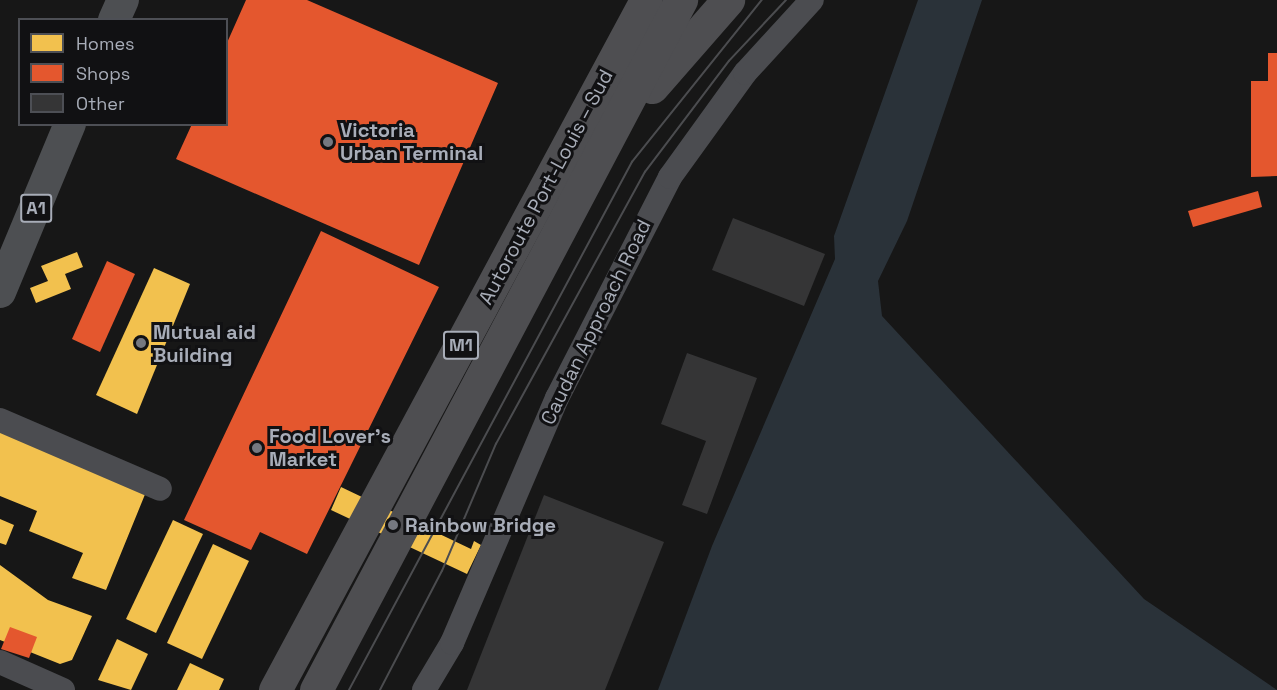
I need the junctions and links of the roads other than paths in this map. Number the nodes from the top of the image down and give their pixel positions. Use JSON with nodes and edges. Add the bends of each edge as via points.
{"nodes":[{"id":1,"x":123,"y":0,"type":"edge"},
{"id":2,"x":632,"y":0,"type":"edge"},
{"id":3,"x":646,"y":0,"type":"edge"},
{"id":4,"x":681,"y":0,"type":"edge"},
{"id":5,"x":728,"y":0,"type":"edge"},
{"id":6,"x":812,"y":0,"type":"edge"},
{"id":7,"x":115,"y":18,"type":"edge"},
{"id":8,"x":69,"y":126,"type":"edge"},
{"id":9,"x":577,"y":129,"type":"junction"},
{"id":10,"x":600,"y":155,"type":"junction"},
{"id":11,"x":0,"y":292,"type":"edge"},
{"id":12,"x":0,"y":420,"type":"edge"},
{"id":13,"x":160,"y":489,"type":"dead end"},
{"id":14,"x":0,"y":662,"type":"edge"},
{"id":15,"x":429,"y":685,"type":"edge"},
{"id":16,"x":63,"y":690,"type":"edge"},
{"id":17,"x":275,"y":690,"type":"edge"},
{"id":18,"x":316,"y":690,"type":"edge"}],
"edges":[{"from":1,"to":7,"type":"main road"},
{"from":2,"to":9,"type":"highway"},
{"from":3,"to":9,"type":"highway","name":"Autoroute Port-Louis – Sud","number":"M1"},
{"from":4,"to":10,"type":"highway","name":"Autoroute Port-Louis – Sud","number":"M1"},
{"from":5,"to":10,"type":"highway","via":[[674,58]]},
{"from":6,"to":15,"type":"street","name":"Caudan Approach Road","via":[[708,121],[641,229],[557,398]]},
{"from":8,"to":11,"type":"main road","number":"A1"},
{"from":9,"to":17,"type":"highway","name":"Autoroute Port-Louis – Sud","number":"M1"},
{"from":10,"to":18,"type":"highway","name":"Autoroute Port-Louis – Sud","number":"M1"},
{"from":12,"to":13,"type":"street"},
{"from":14,"to":16,"type":"street"}]}
